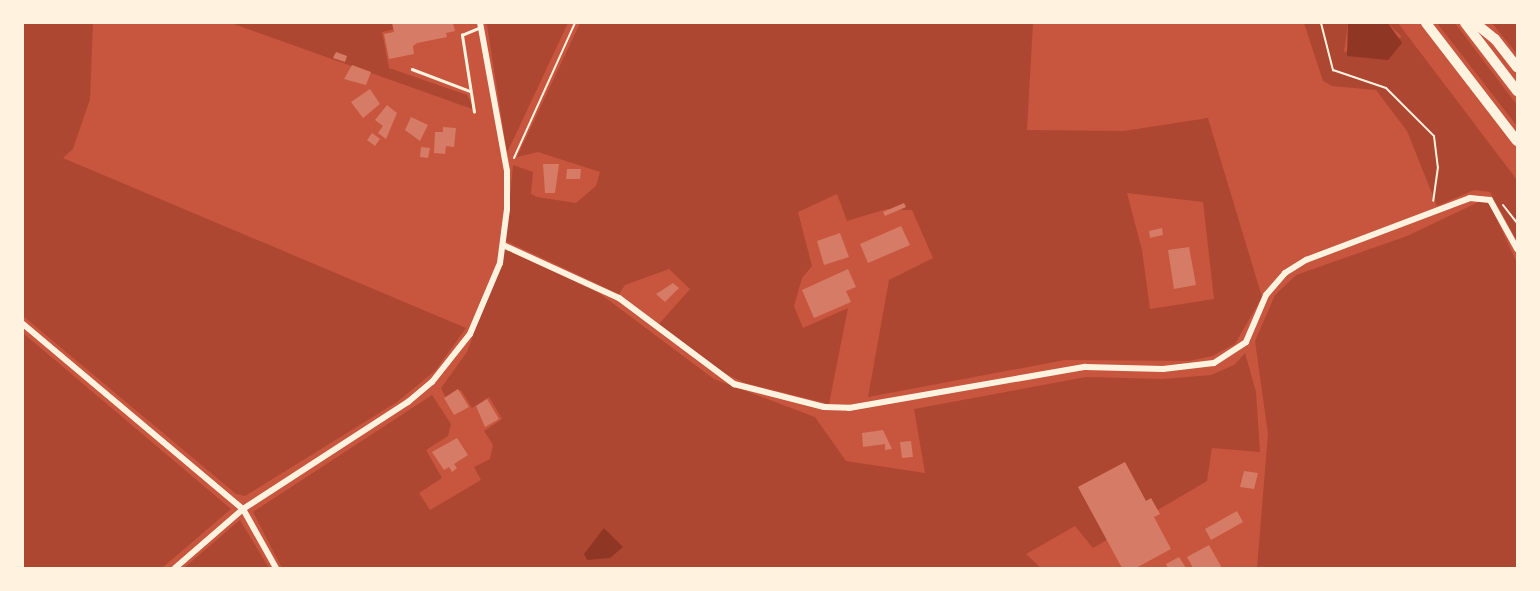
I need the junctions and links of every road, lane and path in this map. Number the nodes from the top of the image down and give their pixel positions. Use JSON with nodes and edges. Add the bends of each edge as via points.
{"nodes":[{"id":1,"x":575,"y":23,"type":"edge"},
{"id":2,"x":1321,"y":23,"type":"edge"},
{"id":3,"x":1426,"y":23,"type":"edge"},
{"id":4,"x":1465,"y":23,"type":"edge"},
{"id":5,"x":1475,"y":23,"type":"edge"},
{"id":6,"x":480,"y":25,"type":"edge"},
{"id":7,"x":1517,"y":67,"type":"edge"},
{"id":8,"x":412,"y":69,"type":"dead end"},
{"id":9,"x":470,"y":91,"type":"junction"},
{"id":10,"x":1517,"y":91,"type":"edge"},
{"id":11,"x":474,"y":112,"type":"dead end"},
{"id":12,"x":1517,"y":141,"type":"edge"},
{"id":13,"x":507,"y":171,"type":"junction"},
{"id":14,"x":1494,"y":204,"type":"junction"},
{"id":15,"x":1439,"y":207,"type":"junction"},
{"id":16,"x":1517,"y":223,"type":"edge"},
{"id":17,"x":503,"y":245,"type":"junction"},
{"id":18,"x":1517,"y":249,"type":"edge"},
{"id":19,"x":23,"y":324,"type":"edge"},
{"id":20,"x":243,"y":509,"type":"junction"},
{"id":21,"x":175,"y":568,"type":"edge"},
{"id":22,"x":276,"y":568,"type":"edge"}],
"edges":[{"from":1,"to":13,"type":"path"},
{"from":2,"to":15,"type":"path","via":[[1333,70],[1386,88],[1434,136],[1438,167],[1431,194]]},
{"from":3,"to":12,"type":"highway"},
{"from":4,"to":10,"type":"highway"},
{"from":5,"to":7,"type":"highway"},
{"from":6,"to":9,"type":"lane","via":[[462,35]]},
{"from":6,"to":13,"type":"street"},
{"from":8,"to":9,"type":"lane"},
{"from":9,"to":11,"type":"lane"},
{"from":13,"to":17,"type":"street"},
{"from":14,"to":15,"type":"street","via":[[1478,196]]},
{"from":14,"to":16,"type":"path","via":[[1508,209]]},
{"from":14,"to":18,"type":"street"},
{"from":15,"to":17,"type":"street","via":[[1285,273],[1266,295],[1246,342],[1214,363],[1163,369],[1085,367],[849,408],[824,407],[734,384],[619,298]]},
{"from":17,"to":20,"type":"street","via":[[493,284],[470,334],[432,382],[372,428]]},
{"from":19,"to":20,"type":"street"},
{"from":20,"to":21,"type":"street"},
{"from":20,"to":22,"type":"street"}]}
